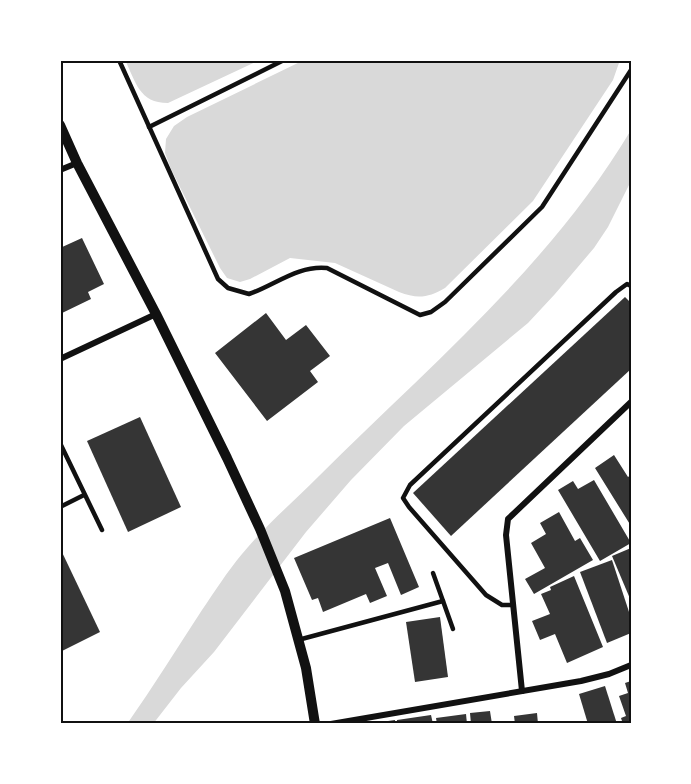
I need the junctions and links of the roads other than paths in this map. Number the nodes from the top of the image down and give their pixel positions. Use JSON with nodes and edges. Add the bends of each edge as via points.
{"nodes":[{"id":1,"x":119,"y":60,"type":"edge"},
{"id":2,"x":284,"y":60,"type":"edge"},
{"id":3,"x":631,"y":70,"type":"edge"},
{"id":4,"x":60,"y":125,"type":"edge"},
{"id":5,"x":149,"y":127,"type":"junction"},
{"id":6,"x":77,"y":163,"type":"junction"},
{"id":7,"x":60,"y":170,"type":"edge"},
{"id":8,"x":631,"y":286,"type":"edge"},
{"id":9,"x":156,"y":314,"type":"junction"},
{"id":10,"x":60,"y":359,"type":"edge"},
{"id":11,"x":631,"y":402,"type":"edge"},
{"id":12,"x":60,"y":445,"type":"edge"},
{"id":13,"x":84,"y":495,"type":"junction"},
{"id":14,"x":60,"y":507,"type":"edge"},
{"id":15,"x":102,"y":530,"type":"dead end"},
{"id":16,"x":433,"y":573,"type":"dead end"},
{"id":17,"x":443,"y":601,"type":"junction"},
{"id":18,"x":513,"y":605,"type":"junction"},
{"id":19,"x":453,"y":629,"type":"dead end"},
{"id":20,"x":298,"y":640,"type":"junction"},
{"id":21,"x":631,"y":665,"type":"edge"},
{"id":22,"x":522,"y":691,"type":"junction"},
{"id":23,"x":315,"y":724,"type":"edge"},
{"id":24,"x":331,"y":724,"type":"edge"}],
"edges":[{"from":1,"to":5,"type":"lane"},
{"from":2,"to":5,"type":"lane"},
{"from":3,"to":5,"type":"lane","via":[[542,207],[445,302],[420,315],[327,268],[302,270],[249,294],[223,284]]},
{"from":4,"to":6,"type":"street"},
{"from":6,"to":7,"type":"street"},
{"from":6,"to":9,"type":"street"},
{"from":8,"to":18,"type":"lane","via":[[627,284],[616,292],[410,485],[403,498],[486,595]]},
{"from":9,"to":10,"type":"street"},
{"from":9,"to":20,"type":"street","via":[[260,529],[285,591]]},
{"from":11,"to":18,"type":"street","via":[[508,519]]},
{"from":12,"to":13,"type":"lane"},
{"from":13,"to":14,"type":"lane"},
{"from":13,"to":15,"type":"lane"},
{"from":16,"to":17,"type":"lane"},
{"from":17,"to":19,"type":"lane"},
{"from":17,"to":20,"type":"lane"},
{"from":18,"to":22,"type":"street"},
{"from":20,"to":23,"type":"street"},
{"from":21,"to":22,"type":"street","via":[[581,681]]},
{"from":22,"to":24,"type":"street"}]}
